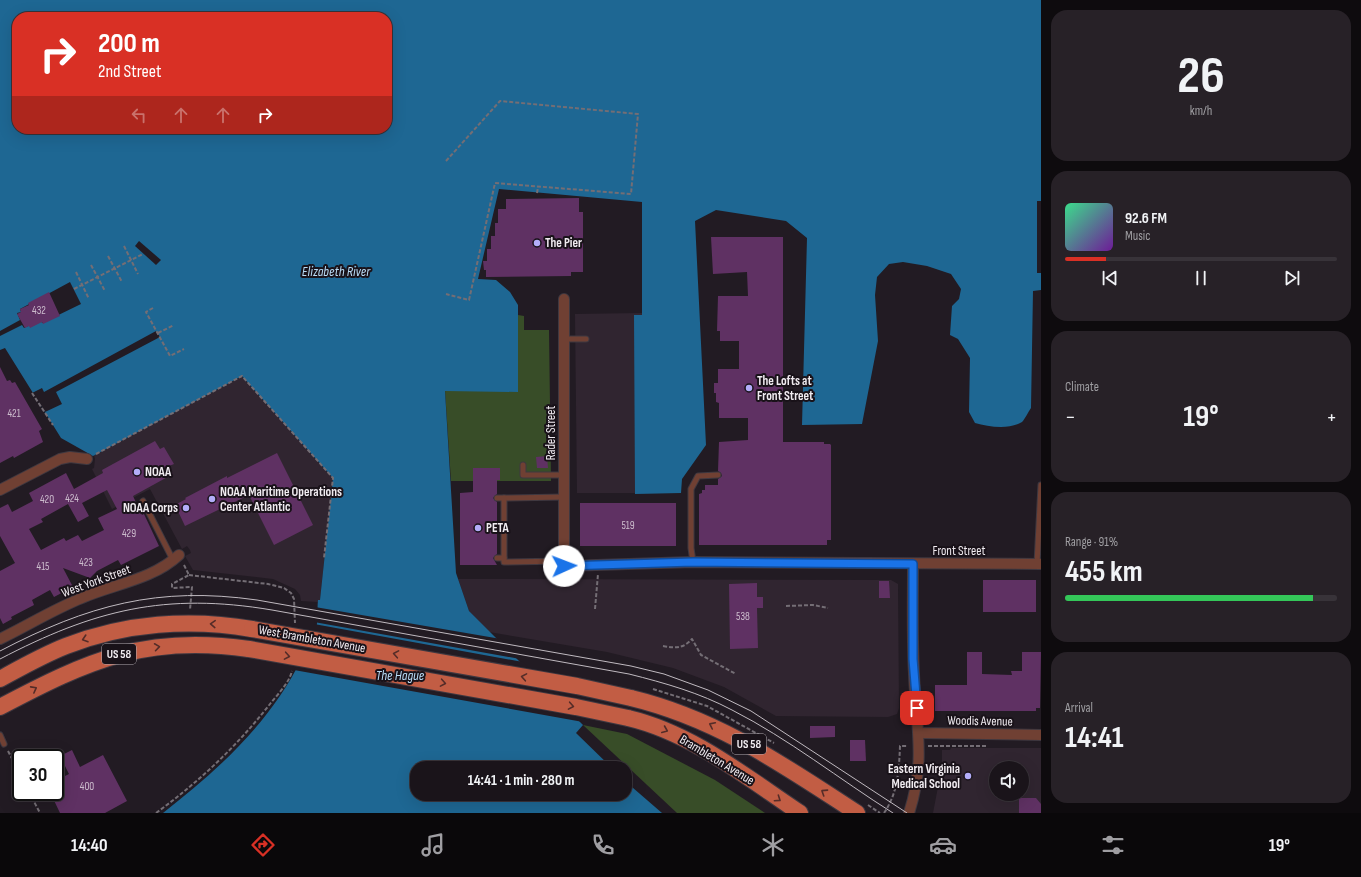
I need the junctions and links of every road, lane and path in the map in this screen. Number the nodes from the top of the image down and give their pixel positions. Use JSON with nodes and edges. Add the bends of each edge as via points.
{"nodes":[{"id":1,"x":446,"y":161,"type":"dead end"},
{"id":2,"x":538,"y":187,"type":"junction"},
{"id":3,"x":537,"y":193,"type":"dead end"},
{"id":4,"x":124,"y":246,"type":"dead end"},
{"id":5,"x":143,"y":254,"type":"dead end"},
{"id":6,"x":108,"y":256,"type":"dead end"},
{"id":7,"x":131,"y":260,"type":"junction"},
{"id":8,"x":91,"y":264,"type":"dead end"},
{"id":9,"x":115,"y":268,"type":"junction"},
{"id":10,"x":76,"y":272,"type":"dead end"},
{"id":11,"x":138,"y":274,"type":"dead end"},
{"id":12,"x":97,"y":277,"type":"junction"},
{"id":13,"x":122,"y":282,"type":"dead end"},
{"id":14,"x":82,"y":285,"type":"junction"},
{"id":15,"x":74,"y":289,"type":"dead end"},
{"id":16,"x":105,"y":291,"type":"dead end"},
{"id":17,"x":446,"y":294,"type":"dead end"},
{"id":18,"x":89,"y":299,"type":"dead end"},
{"id":19,"x":564,"y":299,"type":"dead end"},
{"id":20,"x":153,"y":308,"type":"dead end"},
{"id":21,"x":174,"y":325,"type":"dead end"},
{"id":22,"x":158,"y":334,"type":"junction"},
{"id":23,"x":564,"y":338,"type":"junction"},
{"id":24,"x":586,"y":339,"type":"dead end"},
{"id":25,"x":184,"y":349,"type":"dead end"},
{"id":26,"x":32,"y":393,"type":"dead end"},
{"id":27,"x":53,"y":425,"type":"dead end"},
{"id":28,"x":90,"y":457,"type":"joint"},
{"id":29,"x":523,"y":465,"type":"dead end"},
{"id":30,"x":564,"y":475,"type":"junction"},
{"id":31,"x":718,"y":475,"type":"dead end"},
{"id":32,"x":1041,"y":485,"type":"edge"},
{"id":33,"x":0,"y":490,"type":"edge"},
{"id":34,"x":497,"y":498,"type":"dead end"},
{"id":35,"x":504,"y":498,"type":"junction"},
{"id":36,"x":564,"y":498,"type":"junction"},
{"id":37,"x":143,"y":502,"type":"dead end"},
{"id":38,"x":176,"y":558,"type":"junction"},
{"id":39,"x":324,"y":558,"type":"dead end"},
{"id":40,"x":497,"y":558,"type":"dead end"},
{"id":41,"x":504,"y":558,"type":"junction"},
{"id":42,"x":693,"y":562,"type":"junction"},
{"id":43,"x":564,"y":564,"type":"junction"},
{"id":44,"x":913,"y":564,"type":"junction"},
{"id":45,"x":1039,"y":564,"type":"edge"},
{"id":46,"x":598,"y":565,"type":"junction"},
{"id":47,"x":190,"y":576,"type":"junction"},
{"id":48,"x":786,"y":606,"type":"dead end"},
{"id":49,"x":828,"y":608,"type":"dead end"},
{"id":50,"x":596,"y":609,"type":"dead end"},
{"id":51,"x":194,"y":610,"type":"dead end"},
{"id":52,"x":295,"y":626,"type":"dead end"},
{"id":53,"x":0,"y":639,"type":"edge"},
{"id":54,"x":663,"y":646,"type":"dead end"},
{"id":55,"x":293,"y":667,"type":"dead end"},
{"id":56,"x":736,"y":674,"type":"dead end"},
{"id":57,"x":0,"y":679,"type":"edge"},
{"id":58,"x":631,"y":698,"type":"joint"},
{"id":59,"x":0,"y":707,"type":"edge"},
{"id":60,"x":628,"y":718,"type":"joint"},
{"id":61,"x":919,"y":733,"type":"junction"},
{"id":62,"x":0,"y":735,"type":"edge"},
{"id":63,"x":1041,"y":735,"type":"edge"},
{"id":64,"x":4,"y":744,"type":"joint"},
{"id":65,"x":900,"y":746,"type":"dead end"},
{"id":66,"x":12,"y":759,"type":"edge"},
{"id":67,"x":34,"y":801,"type":"edge"},
{"id":68,"x":40,"y":813,"type":"edge"},
{"id":69,"x":156,"y":813,"type":"edge"},
{"id":70,"x":800,"y":813,"type":"edge"},
{"id":71,"x":857,"y":813,"type":"edge"},
{"id":72,"x":884,"y":813,"type":"edge"},
{"id":73,"x":909,"y":813,"type":"edge"}],
"edges":[{"from":1,"to":2,"type":"path","via":[[500,101],[638,114],[631,194]]},
{"from":2,"to":3,"type":"path"},
{"from":2,"to":17,"type":"path","via":[[495,183],[468,300]]},
{"from":4,"to":7,"type":"path"},
{"from":5,"to":7,"type":"path"},
{"from":6,"to":9,"type":"path"},
{"from":7,"to":9,"type":"path"},
{"from":7,"to":11,"type":"path"},
{"from":8,"to":12,"type":"path"},
{"from":9,"to":12,"type":"path"},
{"from":9,"to":13,"type":"path"},
{"from":10,"to":14,"type":"path"},
{"from":12,"to":14,"type":"path"},
{"from":12,"to":16,"type":"path"},
{"from":14,"to":15,"type":"path"},
{"from":14,"to":18,"type":"path"},
{"from":19,"to":23,"type":"street","name":"Rader Street"},
{"from":20,"to":22,"type":"path","via":[[146,312]]},
{"from":21,"to":22,"type":"path"},
{"from":22,"to":25,"type":"path","via":[[170,356]]},
{"from":23,"to":24,"type":"lane"},
{"from":23,"to":30,"type":"street","name":"Rader Street"},
{"from":26,"to":27,"type":"path"},
{"from":28,"to":33,"type":"street","via":[[60,459]]},
{"from":28,"to":39,"type":"path","via":[[242,376],[333,478]]},
{"from":29,"to":30,"type":"lane","via":[[523,475]]},
{"from":30,"to":36,"type":"street","name":"Rader Street"},
{"from":31,"to":42,"type":"lane","via":[[698,476],[691,489]]},
{"from":32,"to":45,"type":"lane"},
{"from":34,"to":35,"type":"lane"},
{"from":35,"to":36,"type":"lane"},
{"from":35,"to":41,"type":"lane"},
{"from":36,"to":43,"type":"street","name":"Rader Street"},
{"from":37,"to":38,"type":"lane"},
{"from":38,"to":47,"type":"path"},
{"from":38,"to":53,"type":"street","name":"West York Street","via":[[137,580],[110,586],[66,604],[42,619]]},
{"from":40,"to":41,"type":"lane"},
{"from":41,"to":43,"type":"lane","via":[[504,562]]},
{"from":42,"to":44,"type":"street","name":"Front Street"},
{"from":42,"to":46,"type":"street","name":"Front Street"},
{"from":43,"to":46,"type":"street","name":"Front Street"},
{"from":44,"to":45,"type":"street","name":"Front Street"},
{"from":44,"to":61,"type":"street","via":[[914,671]]},
{"from":46,"to":50,"type":"path"},
{"from":47,"to":51,"type":"path","via":[[172,584],[172,588],[192,587],[190,612]]},
{"from":47,"to":52,"type":"path","via":[[253,582],[284,588],[294,599]]},
{"from":48,"to":49,"type":"path","via":[[814,605]]},
{"from":54,"to":56,"type":"path","via":[[683,647],[692,639],[701,655]]},
{"from":55,"to":69,"type":"path","via":[[288,681],[242,739],[209,771]]},
{"from":58,"to":57,"type":"main road","name":"West Brambleton Avenue","number":"US 58","one_way":true,"bridge":true,"via":[[252,628],[220,625],[173,624],[119,630],[64,646]]},
{"from":71,"to":58,"type":"main road","name":"Brambleton Avenue","number":"US 58","one_way":true,"via":[[781,763],[721,729],[687,714]]},
{"from":59,"to":60,"type":"main road","name":"West Brambleton Avenue","number":"US 58","one_way":true,"bridge":true,"via":[[68,672],[117,654],[186,644],[249,649]]},
{"from":60,"to":70,"type":"main road","name":"Brambleton Avenue","number":"US 58","one_way":true,"via":[[653,725],[694,744]]},
{"from":61,"to":63,"type":"street","name":"Woodis Avenue"},
{"from":61,"to":73,"type":"street","via":[[918,775]]},
{"from":62,"to":64,"type":"lane"},
{"from":64,"to":66,"type":"path"},
{"from":65,"to":72,"type":"path","via":[[896,789]]},
{"from":67,"to":68,"type":"path"}]}
